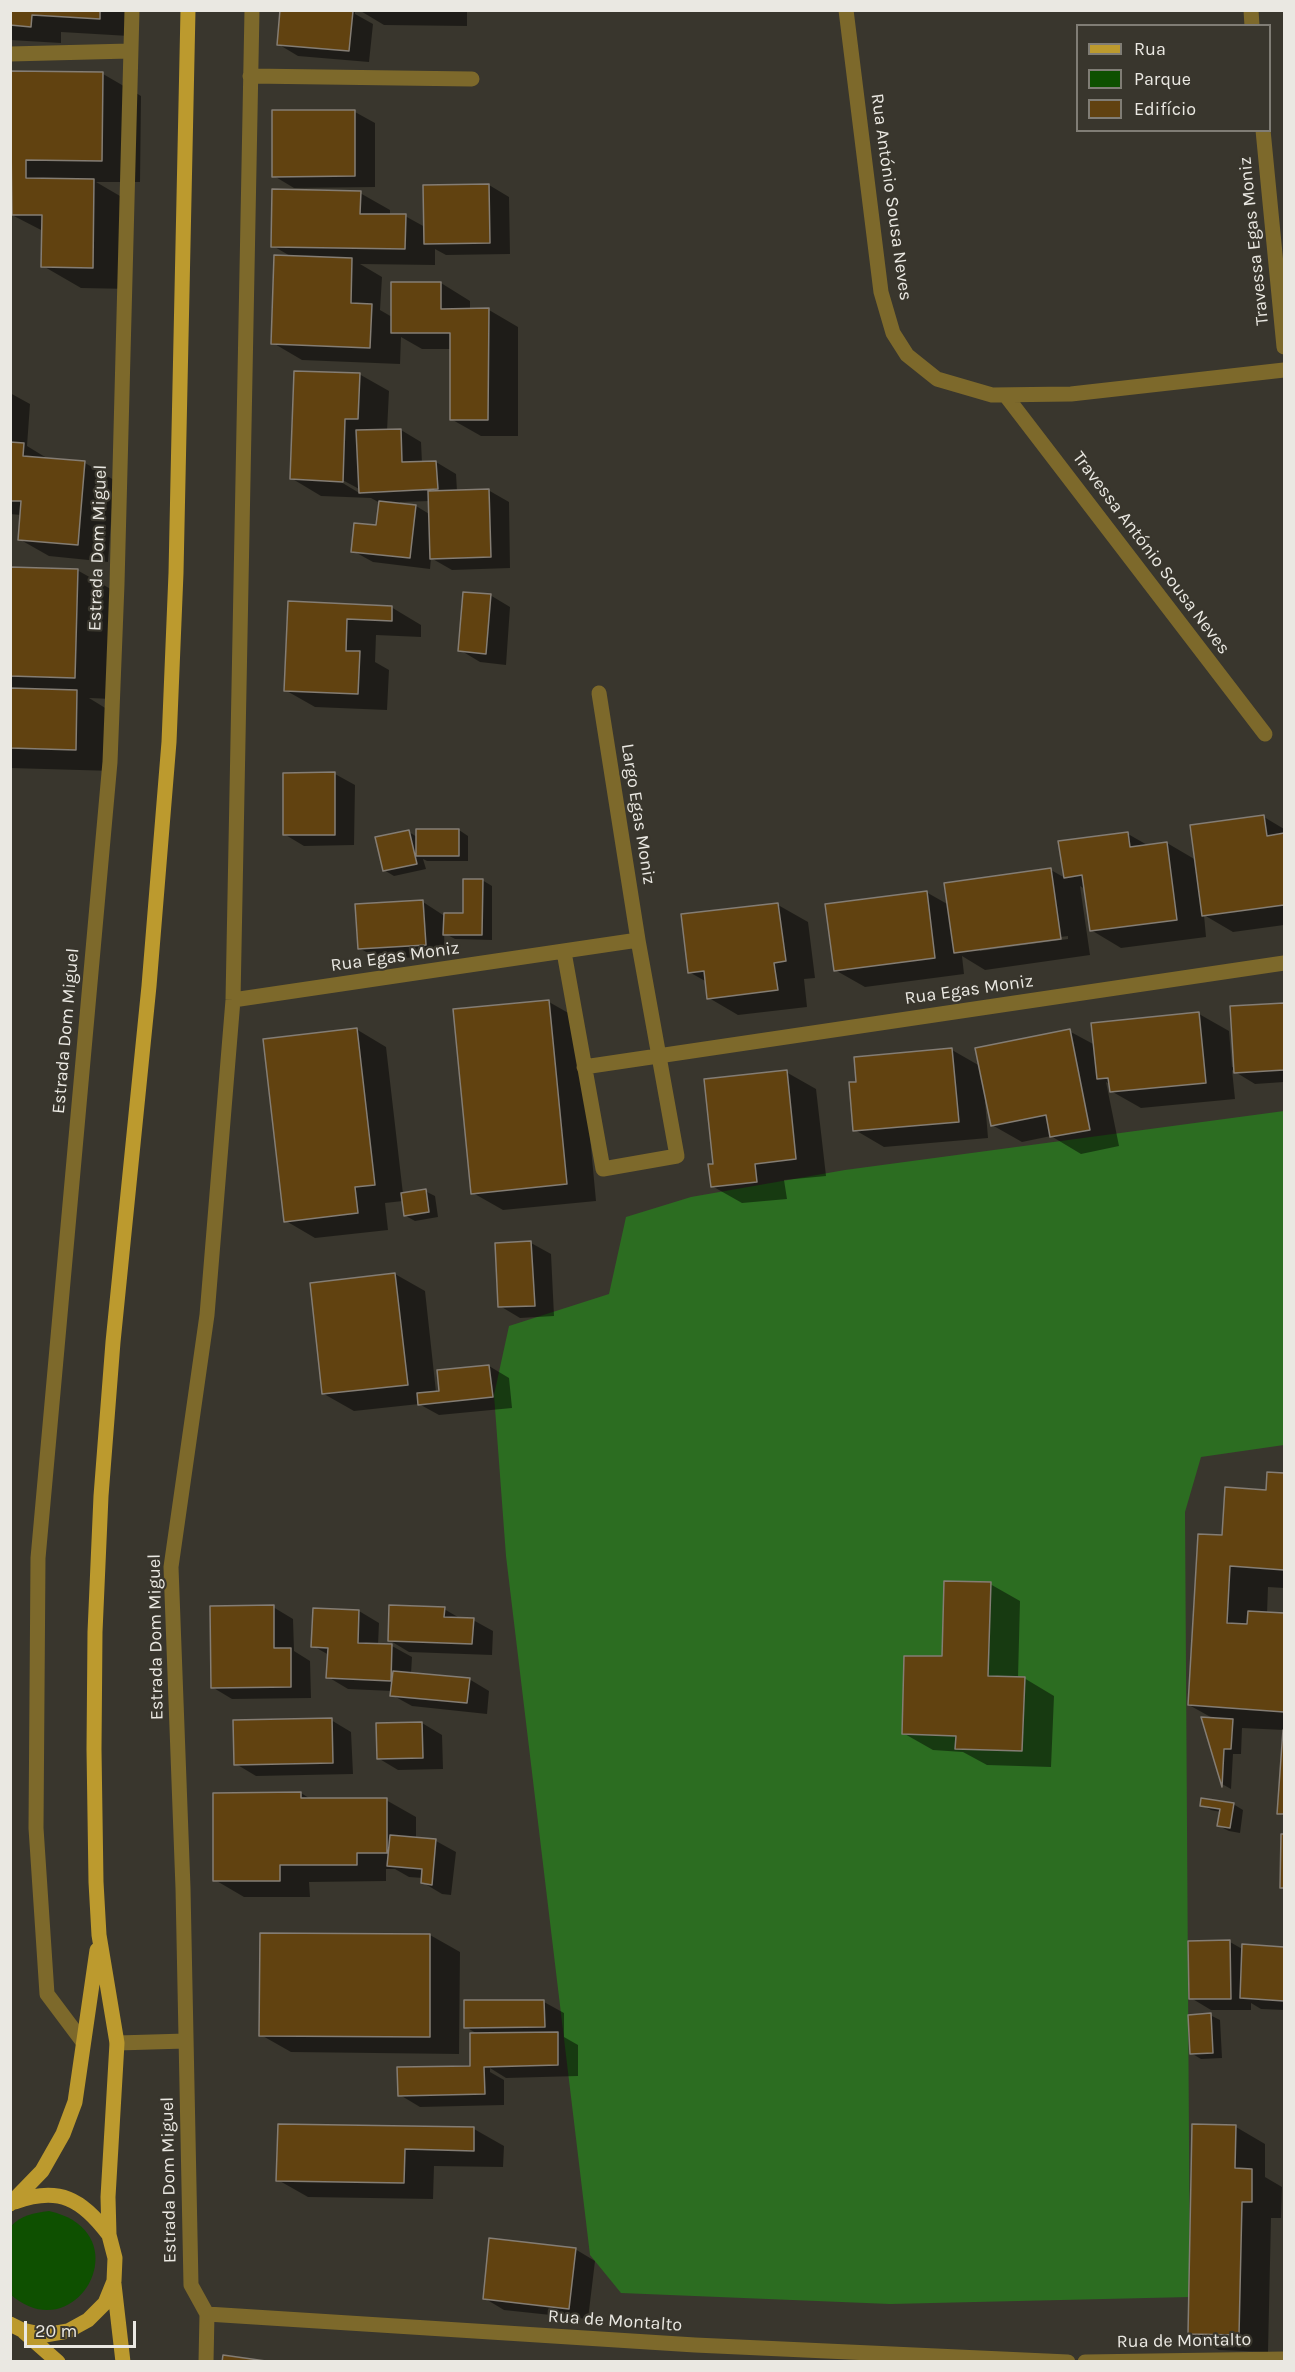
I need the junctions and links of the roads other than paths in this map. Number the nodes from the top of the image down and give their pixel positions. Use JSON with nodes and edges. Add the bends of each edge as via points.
{"nodes":[{"id":1,"x":132,"y":10,"type":"edge"},
{"id":2,"x":189,"y":10,"type":"edge"},
{"id":3,"x":252,"y":10,"type":"edge"},
{"id":4,"x":846,"y":10,"type":"edge"},
{"id":5,"x":130,"y":51,"type":"junction"},
{"id":6,"x":10,"y":54,"type":"edge"},
{"id":7,"x":250,"y":76,"type":"junction"},
{"id":8,"x":472,"y":78,"type":"dead end"},
{"id":9,"x":1263,"y":132,"type":"edge"},
{"id":10,"x":1284,"y":347,"type":"edge"},
{"id":11,"x":1284,"y":370,"type":"edge"},
{"id":12,"x":1006,"y":396,"type":"junction"},
{"id":13,"x":599,"y":693,"type":"dead end"},
{"id":14,"x":1264,"y":734,"type":"dead end"},
{"id":15,"x":638,"y":940,"type":"junction"},
{"id":16,"x":564,"y":952,"type":"junction"},
{"id":17,"x":1284,"y":963,"type":"edge"},
{"id":18,"x":233,"y":1000,"type":"junction"},
{"id":19,"x":659,"y":1055,"type":"junction"},
{"id":20,"x":584,"y":1067,"type":"junction"},
{"id":21,"x":99,"y":1935,"type":"junction"},
{"id":22,"x":84,"y":2042,"type":"junction"},
{"id":23,"x":186,"y":2042,"type":"junction"},
{"id":24,"x":117,"y":2043,"type":"junction"},
{"id":25,"x":11,"y":2203,"type":"edge"},
{"id":26,"x":109,"y":2235,"type":"junction"},
{"id":27,"x":114,"y":2281,"type":"junction"},
{"id":28,"x":207,"y":2314,"type":"junction"},
{"id":29,"x":16,"y":2327,"type":"edge"},
{"id":30,"x":1284,"y":2359,"type":"edge"},
{"id":31,"x":58,"y":2361,"type":"edge"},
{"id":32,"x":123,"y":2361,"type":"edge"},
{"id":33,"x":207,"y":2361,"type":"edge"},
{"id":34,"x":1068,"y":2361,"type":"edge"},
{"id":35,"x":1085,"y":2361,"type":"edge"}],
"edges":[{"from":1,"to":5,"type":"street","name":"Estrada Dom Miguel"},
{"from":2,"to":21,"type":"main road","via":[[169,742],[113,1342],[99,1540],[94,1749]]},
{"from":3,"to":7,"type":"street","name":"Estrada Dom Miguel"},
{"from":4,"to":12,"type":"street","name":"Rua António Sousa Neves","via":[[881,292],[892,333],[907,355],[937,380]]},
{"from":5,"to":6,"type":"street"},
{"from":5,"to":22,"type":"street","name":"Estrada Dom Miguel","via":[[110,762],[38,1558],[36,1828],[47,1994]]},
{"from":7,"to":8,"type":"street"},
{"from":7,"to":18,"type":"street","name":"Estrada Dom Miguel"},
{"from":9,"to":10,"type":"street","name":"Travessa Egas Moniz"},
{"from":11,"to":12,"type":"street","name":"Rua António Sousa Neves","via":[[1071,394]]},
{"from":12,"to":14,"type":"street","name":"Travessa António Sousa Neves"},
{"from":13,"to":15,"type":"street","name":"Largo Egas Moniz"},
{"from":15,"to":16,"type":"street","name":"Rua Egas Moniz"},
{"from":15,"to":19,"type":"street"},
{"from":16,"to":18,"type":"street","name":"Rua Egas Moniz"},
{"from":16,"to":20,"type":"street"},
{"from":17,"to":19,"type":"street","name":"Rua Egas Moniz"},
{"from":18,"to":23,"type":"street","name":"Estrada Dom Miguel","via":[[207,1315],[171,1567]]},
{"from":19,"to":20,"type":"street","name":"Rua Egas Moniz"},
{"from":19,"to":20,"type":"street","via":[[677,1156],[603,1169]]},
{"from":21,"to":22,"type":"main road"},
{"from":21,"to":24,"type":"main road"},
{"from":22,"to":25,"type":"main road","via":[[75,2102],[63,2134],[42,2171]]},
{"from":23,"to":24,"type":"street"},
{"from":23,"to":28,"type":"street","name":"Estrada Dom Miguel","via":[[191,2285]]},
{"from":24,"to":26,"type":"main road","via":[[108,2176]]},
{"from":25,"to":26,"type":"main road","via":[[33,2196],[56,2196],[78,2202]]},
{"from":26,"to":27,"type":"main road","via":[[115,2258]]},
{"from":27,"to":29,"type":"main road","via":[[105,2303],[88,2320],[68,2331],[45,2335]]},
{"from":27,"to":32,"type":"main road"},
{"from":28,"to":33,"type":"street"},
{"from":28,"to":34,"type":"street","name":"Rua de Montalto","via":[[695,2345]]},
{"from":29,"to":31,"type":"main road"},
{"from":30,"to":35,"type":"street","name":"Rua de Montalto"}]}
